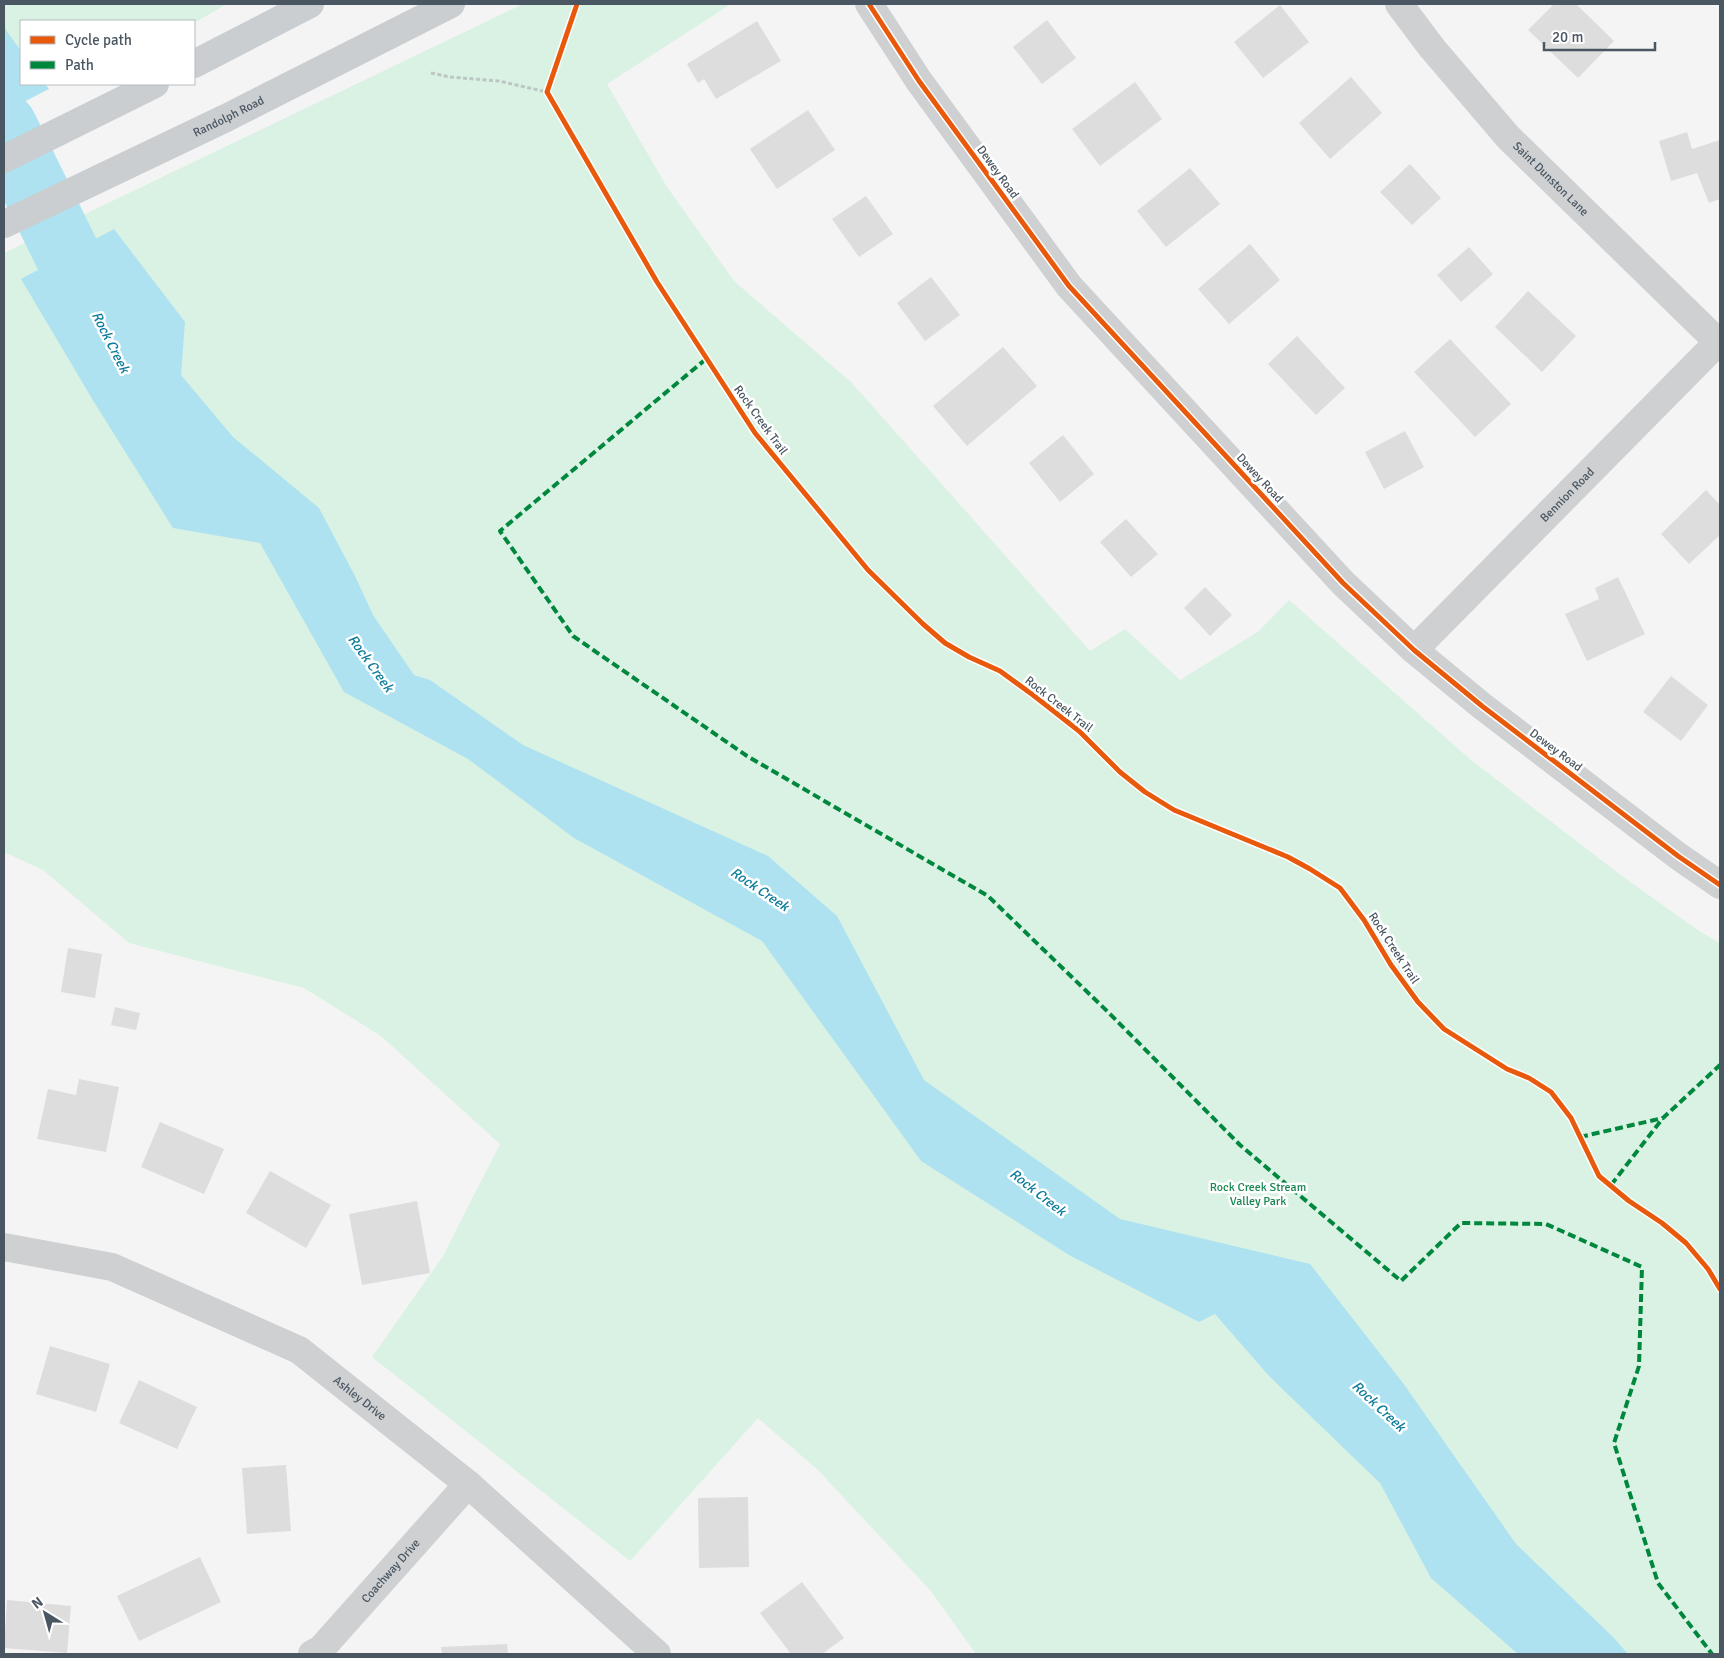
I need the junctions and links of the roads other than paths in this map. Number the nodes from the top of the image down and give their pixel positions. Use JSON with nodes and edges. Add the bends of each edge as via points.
{"nodes":[{"id":1,"x":310,"y":4,"type":"edge"},
{"id":2,"x":451,"y":4,"type":"edge"},
{"id":3,"x":869,"y":4,"type":"edge"},
{"id":4,"x":1399,"y":4,"type":"edge"},
{"id":5,"x":195,"y":63,"type":"edge"},
{"id":6,"x":153,"y":85,"type":"edge"},
{"id":7,"x":4,"y":159,"type":"edge"},
{"id":8,"x":4,"y":224,"type":"edge"},
{"id":9,"x":1719,"y":341,"type":"edge"},
{"id":10,"x":1414,"y":650,"type":"junction"},
{"id":11,"x":1720,"y":885,"type":"edge"},
{"id":12,"x":4,"y":1247,"type":"edge"},
{"id":13,"x":468,"y":1484,"type":"junction"},
{"id":14,"x":312,"y":1654,"type":"edge"},
{"id":15,"x":657,"y":1654,"type":"edge"}],
"edges":[{"from":1,"to":5,"type":"main road"},
{"from":2,"to":8,"type":"main road","name":"Randolph Road","via":[[226,118]]},
{"from":3,"to":10,"type":"street","name":"Dewey Road","via":[[919,80],[1069,286],[1344,583]]},
{"from":4,"to":9,"type":"street","name":"Saint Dunston Lane","via":[[1508,137]]},
{"from":6,"to":7,"type":"main road"},
{"from":9,"to":10,"type":"street","name":"Bennion Road"},
{"from":10,"to":11,"type":"street","name":"Dewey Road","via":[[1646,832]]},
{"from":12,"to":13,"type":"street","name":"Ashley Drive","via":[[112,1267],[299,1350]]},
{"from":13,"to":14,"type":"street","name":"Coachway Drive","via":[[321,1648]]},
{"from":13,"to":15,"type":"street","name":"Ashley Drive"}]}
